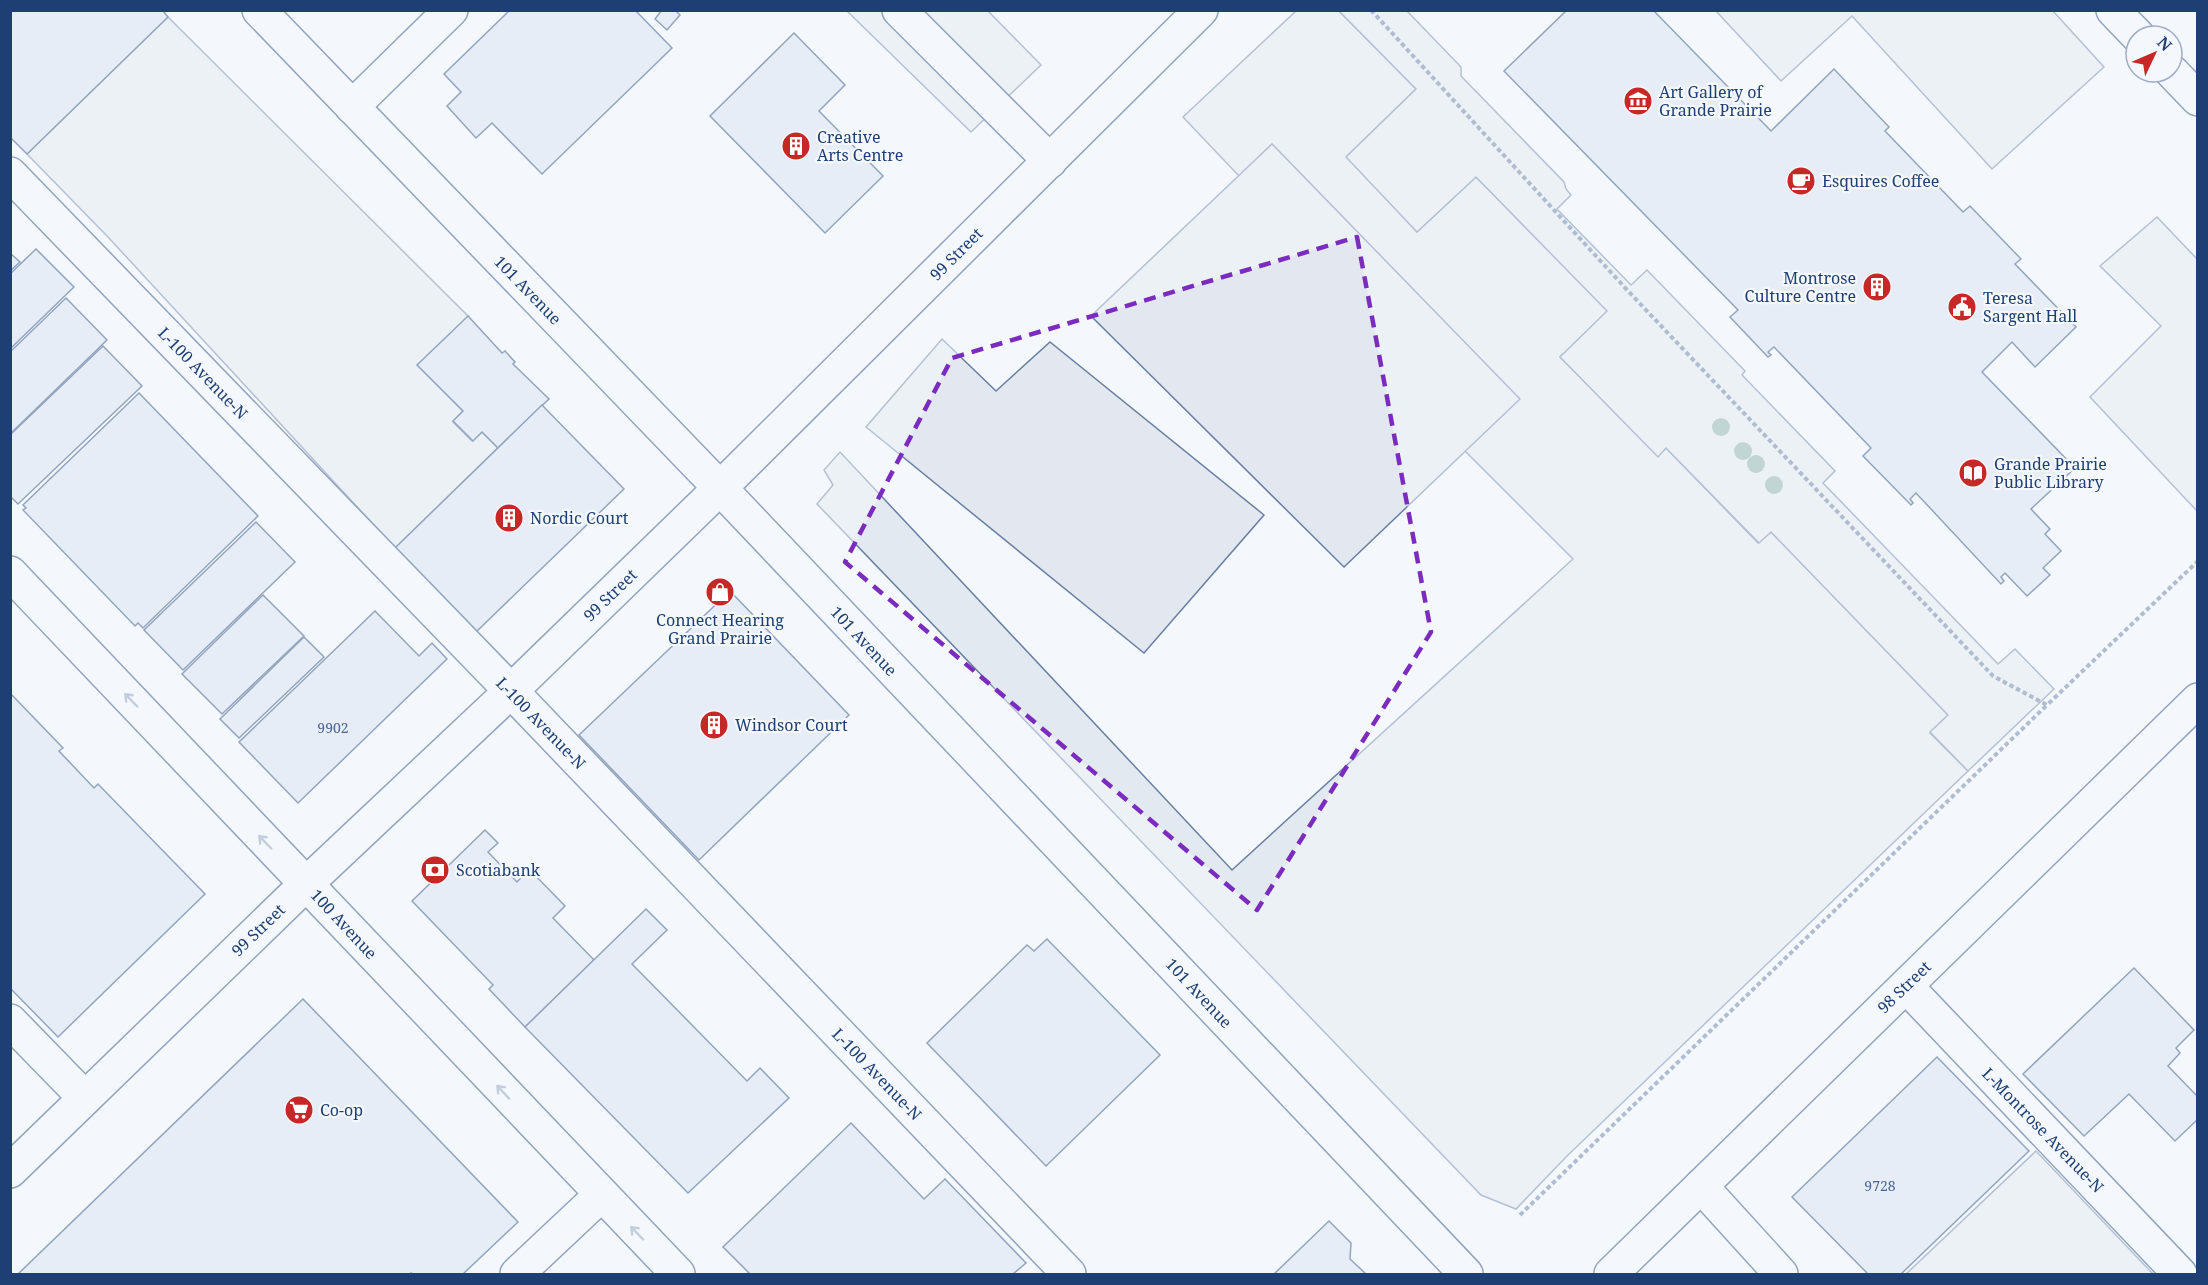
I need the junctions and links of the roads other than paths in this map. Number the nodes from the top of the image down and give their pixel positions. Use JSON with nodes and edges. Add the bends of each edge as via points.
{"nodes":[{"id":1,"x":259,"y":10,"type":"edge"},
{"id":2,"x":451,"y":10,"type":"edge"},
{"id":3,"x":899,"y":10,"type":"edge"},
{"id":4,"x":1201,"y":10,"type":"edge"},
{"id":5,"x":2114,"y":10,"type":"edge"},
{"id":6,"x":2127,"y":24,"type":"edge"},
{"id":7,"x":2184,"y":84,"type":"edge"},
{"id":8,"x":2198,"y":99,"type":"edge"},
{"id":9,"x":352,"y":107,"type":"junction"},
{"id":10,"x":1050,"y":161,"type":"junction"},
{"id":11,"x":10,"y":174,"type":"edge"},
{"id":12,"x":720,"y":488,"type":"junction"},
{"id":13,"x":10,"y":573,"type":"edge"},
{"id":14,"x":511,"y":691,"type":"junction"},
{"id":15,"x":2198,"y":700,"type":"edge"},
{"id":16,"x":306,"y":884,"type":"junction"},
{"id":17,"x":1906,"y":986,"type":"junction"},
{"id":18,"x":10,"y":1021,"type":"edge"},
{"id":19,"x":85,"y":1098,"type":"junction"},
{"id":20,"x":10,"y":1171,"type":"edge"},
{"id":21,"x":1701,"y":1186,"type":"junction"},
{"id":22,"x":601,"y":1195,"type":"junction"},
{"id":23,"x":517,"y":1275,"type":"edge"},
{"id":24,"x":678,"y":1275,"type":"edge"},
{"id":25,"x":1068,"y":1275,"type":"edge"},
{"id":26,"x":1466,"y":1275,"type":"edge"},
{"id":27,"x":1611,"y":1275,"type":"edge"},
{"id":28,"x":1781,"y":1275,"type":"edge"},
{"id":29,"x":2180,"y":1275,"type":"edge"}],
"edges":[{"from":1,"to":9,"type":"street","name":"101 Avenue"},
{"from":2,"to":9,"type":"street"},
{"from":3,"to":10,"type":"street"},
{"from":4,"to":10,"type":"street","name":"99 Street"},
{"from":5,"to":6,"type":"street"},
{"from":7,"to":8,"type":"street"},
{"from":9,"to":12,"type":"street","name":"101 Avenue"},
{"from":10,"to":12,"type":"street","name":"99 Street"},
{"from":11,"to":14,"type":"street","name":"L-100 Avenue-N"},
{"from":12,"to":14,"type":"street","name":"99 Street"},
{"from":12,"to":26,"type":"street","name":"101 Avenue"},
{"from":16,"to":13,"type":"street","name":"100 Avenue","one_way":true},
{"from":14,"to":16,"type":"street","name":"99 Street"},
{"from":14,"to":25,"type":"street","name":"L-100 Avenue-N"},
{"from":15,"to":17,"type":"street","name":"98 Street"},
{"from":16,"to":19,"type":"street","name":"99 Street"},
{"from":22,"to":16,"type":"street","name":"100 Avenue","one_way":true},
{"from":17,"to":21,"type":"street","name":"98 Street"},
{"from":17,"to":29,"type":"street","name":"L-Montrose Avenue-N"},
{"from":18,"to":19,"type":"street"},
{"from":19,"to":20,"type":"street","name":"99 Street"},
{"from":21,"to":27,"type":"street","name":"98 Street"},
{"from":21,"to":28,"type":"street"},
{"from":22,"to":23,"type":"street"},
{"from":24,"to":22,"type":"street","name":"100 Avenue","one_way":true}]}
